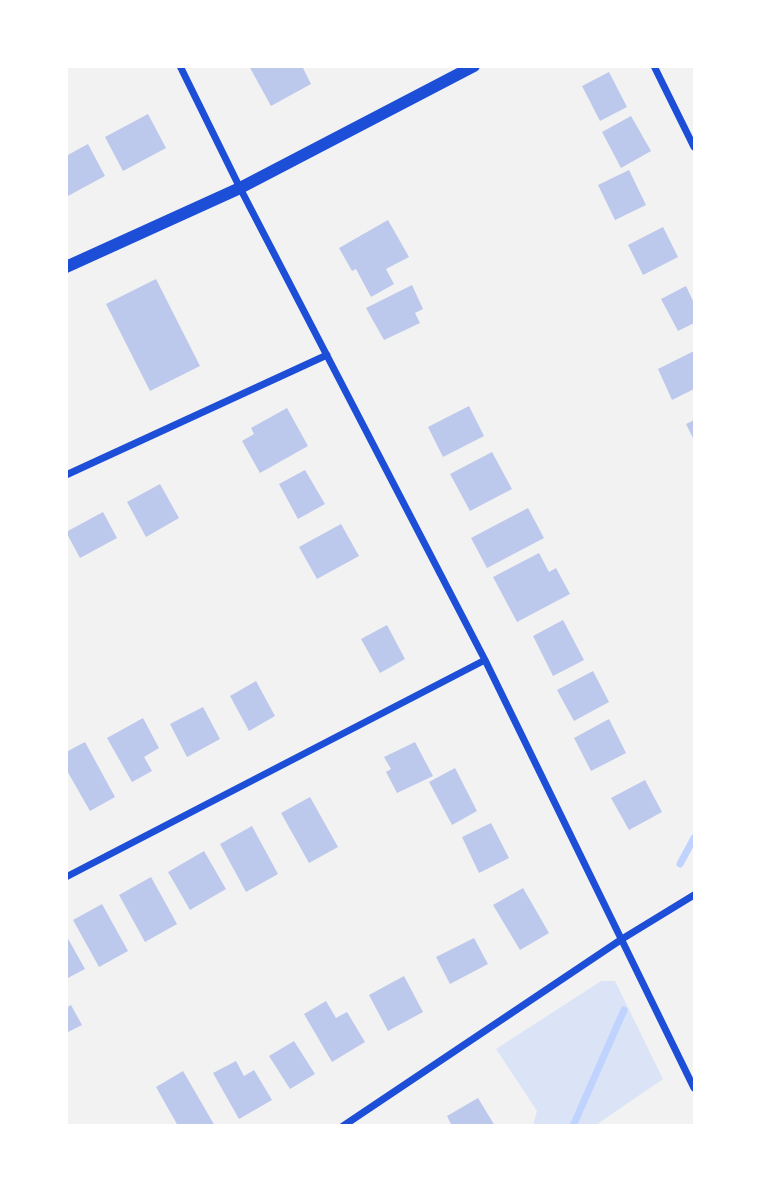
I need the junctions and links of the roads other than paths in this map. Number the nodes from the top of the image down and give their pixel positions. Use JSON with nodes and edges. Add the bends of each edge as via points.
{"nodes":[{"id":1,"x":180,"y":66,"type":"edge"},
{"id":2,"x":474,"y":66,"type":"edge"},
{"id":3,"x":654,"y":66,"type":"edge"},
{"id":4,"x":695,"y":146,"type":"edge"},
{"id":5,"x":240,"y":188,"type":"junction"},
{"id":6,"x":66,"y":267,"type":"edge"},
{"id":7,"x":327,"y":355,"type":"junction"},
{"id":8,"x":66,"y":475,"type":"edge"},
{"id":9,"x":485,"y":660,"type":"junction"},
{"id":10,"x":66,"y":877,"type":"edge"},
{"id":11,"x":695,"y":895,"type":"edge"},
{"id":12,"x":622,"y":939,"type":"junction"},
{"id":13,"x":695,"y":1088,"type":"edge"},
{"id":14,"x":343,"y":1125,"type":"edge"}],
"edges":[{"from":1,"to":5,"type":"street"},
{"from":2,"to":5,"type":"street"},
{"from":3,"to":4,"type":"street"},
{"from":5,"to":6,"type":"street"},
{"from":5,"to":7,"type":"street"},
{"from":7,"to":8,"type":"street"},
{"from":7,"to":9,"type":"street"},
{"from":9,"to":10,"type":"street"},
{"from":9,"to":12,"type":"street"},
{"from":11,"to":12,"type":"street"},
{"from":12,"to":13,"type":"street"},
{"from":12,"to":14,"type":"street"}]}
